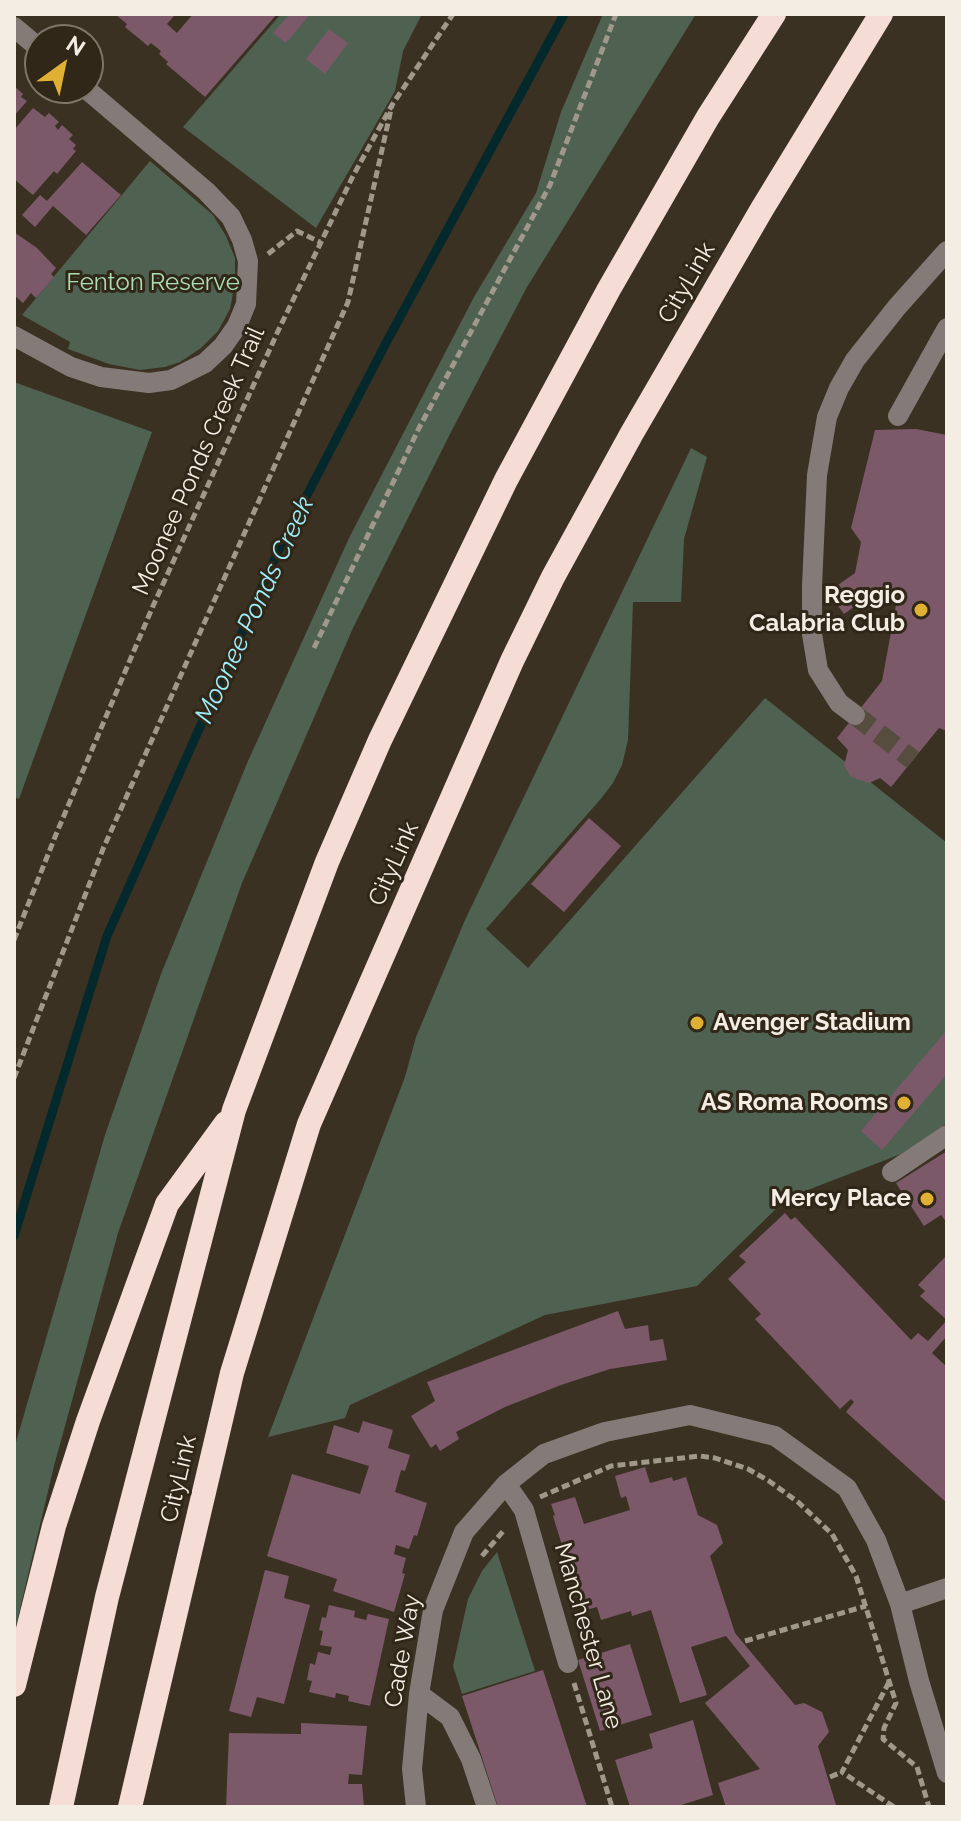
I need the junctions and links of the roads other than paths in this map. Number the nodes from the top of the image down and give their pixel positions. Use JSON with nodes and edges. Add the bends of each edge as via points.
{"nodes":[{"id":1,"x":774,"y":14,"type":"edge"},
{"id":2,"x":881,"y":14,"type":"edge"},
{"id":3,"x":103,"y":104,"type":"edge"},
{"id":4,"x":947,"y":251,"type":"edge"},
{"id":5,"x":947,"y":328,"type":"edge"},
{"id":6,"x":14,"y":336,"type":"edge"},
{"id":7,"x":898,"y":416,"type":"dead end"},
{"id":8,"x":855,"y":715,"type":"tunnel mouth"},
{"id":9,"x":234,"y":1110,"type":"junction"},
{"id":10,"x":947,"y":1135,"type":"edge"},
{"id":11,"x":892,"y":1172,"type":"dead end"},
{"id":12,"x":506,"y":1484,"type":"junction"},
{"id":13,"x":947,"y":1588,"type":"edge"},
{"id":14,"x":900,"y":1604,"type":"junction"},
{"id":15,"x":568,"y":1663,"type":"road end"},
{"id":16,"x":14,"y":1685,"type":"edge"},
{"id":17,"x":419,"y":1694,"type":"junction"},
{"id":18,"x":947,"y":1773,"type":"edge"},
{"id":19,"x":61,"y":1807,"type":"edge"},
{"id":20,"x":130,"y":1807,"type":"edge"},
{"id":21,"x":416,"y":1807,"type":"edge"},
{"id":22,"x":487,"y":1807,"type":"edge"}],
"edges":[{"from":1,"to":9,"type":"highway","name":"CityLink","via":[[609,289],[439,613],[327,862]]},
{"from":2,"to":20,"type":"highway","name":"CityLink","via":[[739,249],[553,577],[309,1124],[232,1373]]},
{"from":3,"to":6,"type":"street","via":[[231,217],[248,261],[246,304],[223,346],[205,363],[171,380],[101,377]]},
{"from":4,"to":8,"type":"street","via":[[855,360],[827,417],[817,475],[812,634],[818,670],[839,703]]},
{"from":5,"to":7,"type":"street"},
{"from":9,"to":16,"type":"highway","via":[[167,1204],[54,1526]]},
{"from":9,"to":19,"type":"highway","name":"CityLink","via":[[107,1597]]},
{"from":10,"to":11,"type":"street"},
{"from":12,"to":14,"type":"street","name":"Cade Way","via":[[544,1454],[593,1436],[690,1415],[775,1436],[847,1488],[876,1540]]},
{"from":12,"to":15,"type":"street","name":"Manchester Lane","via":[[524,1510]]},
{"from":12,"to":17,"type":"street","name":"Cade Way","via":[[464,1532],[433,1610]]},
{"from":13,"to":14,"type":"street"},
{"from":14,"to":18,"type":"street","name":"Cade Way"},
{"from":17,"to":21,"type":"street","name":"Cade Way","via":[[412,1769]]},
{"from":17,"to":22,"type":"street","via":[[450,1717]]}]}
